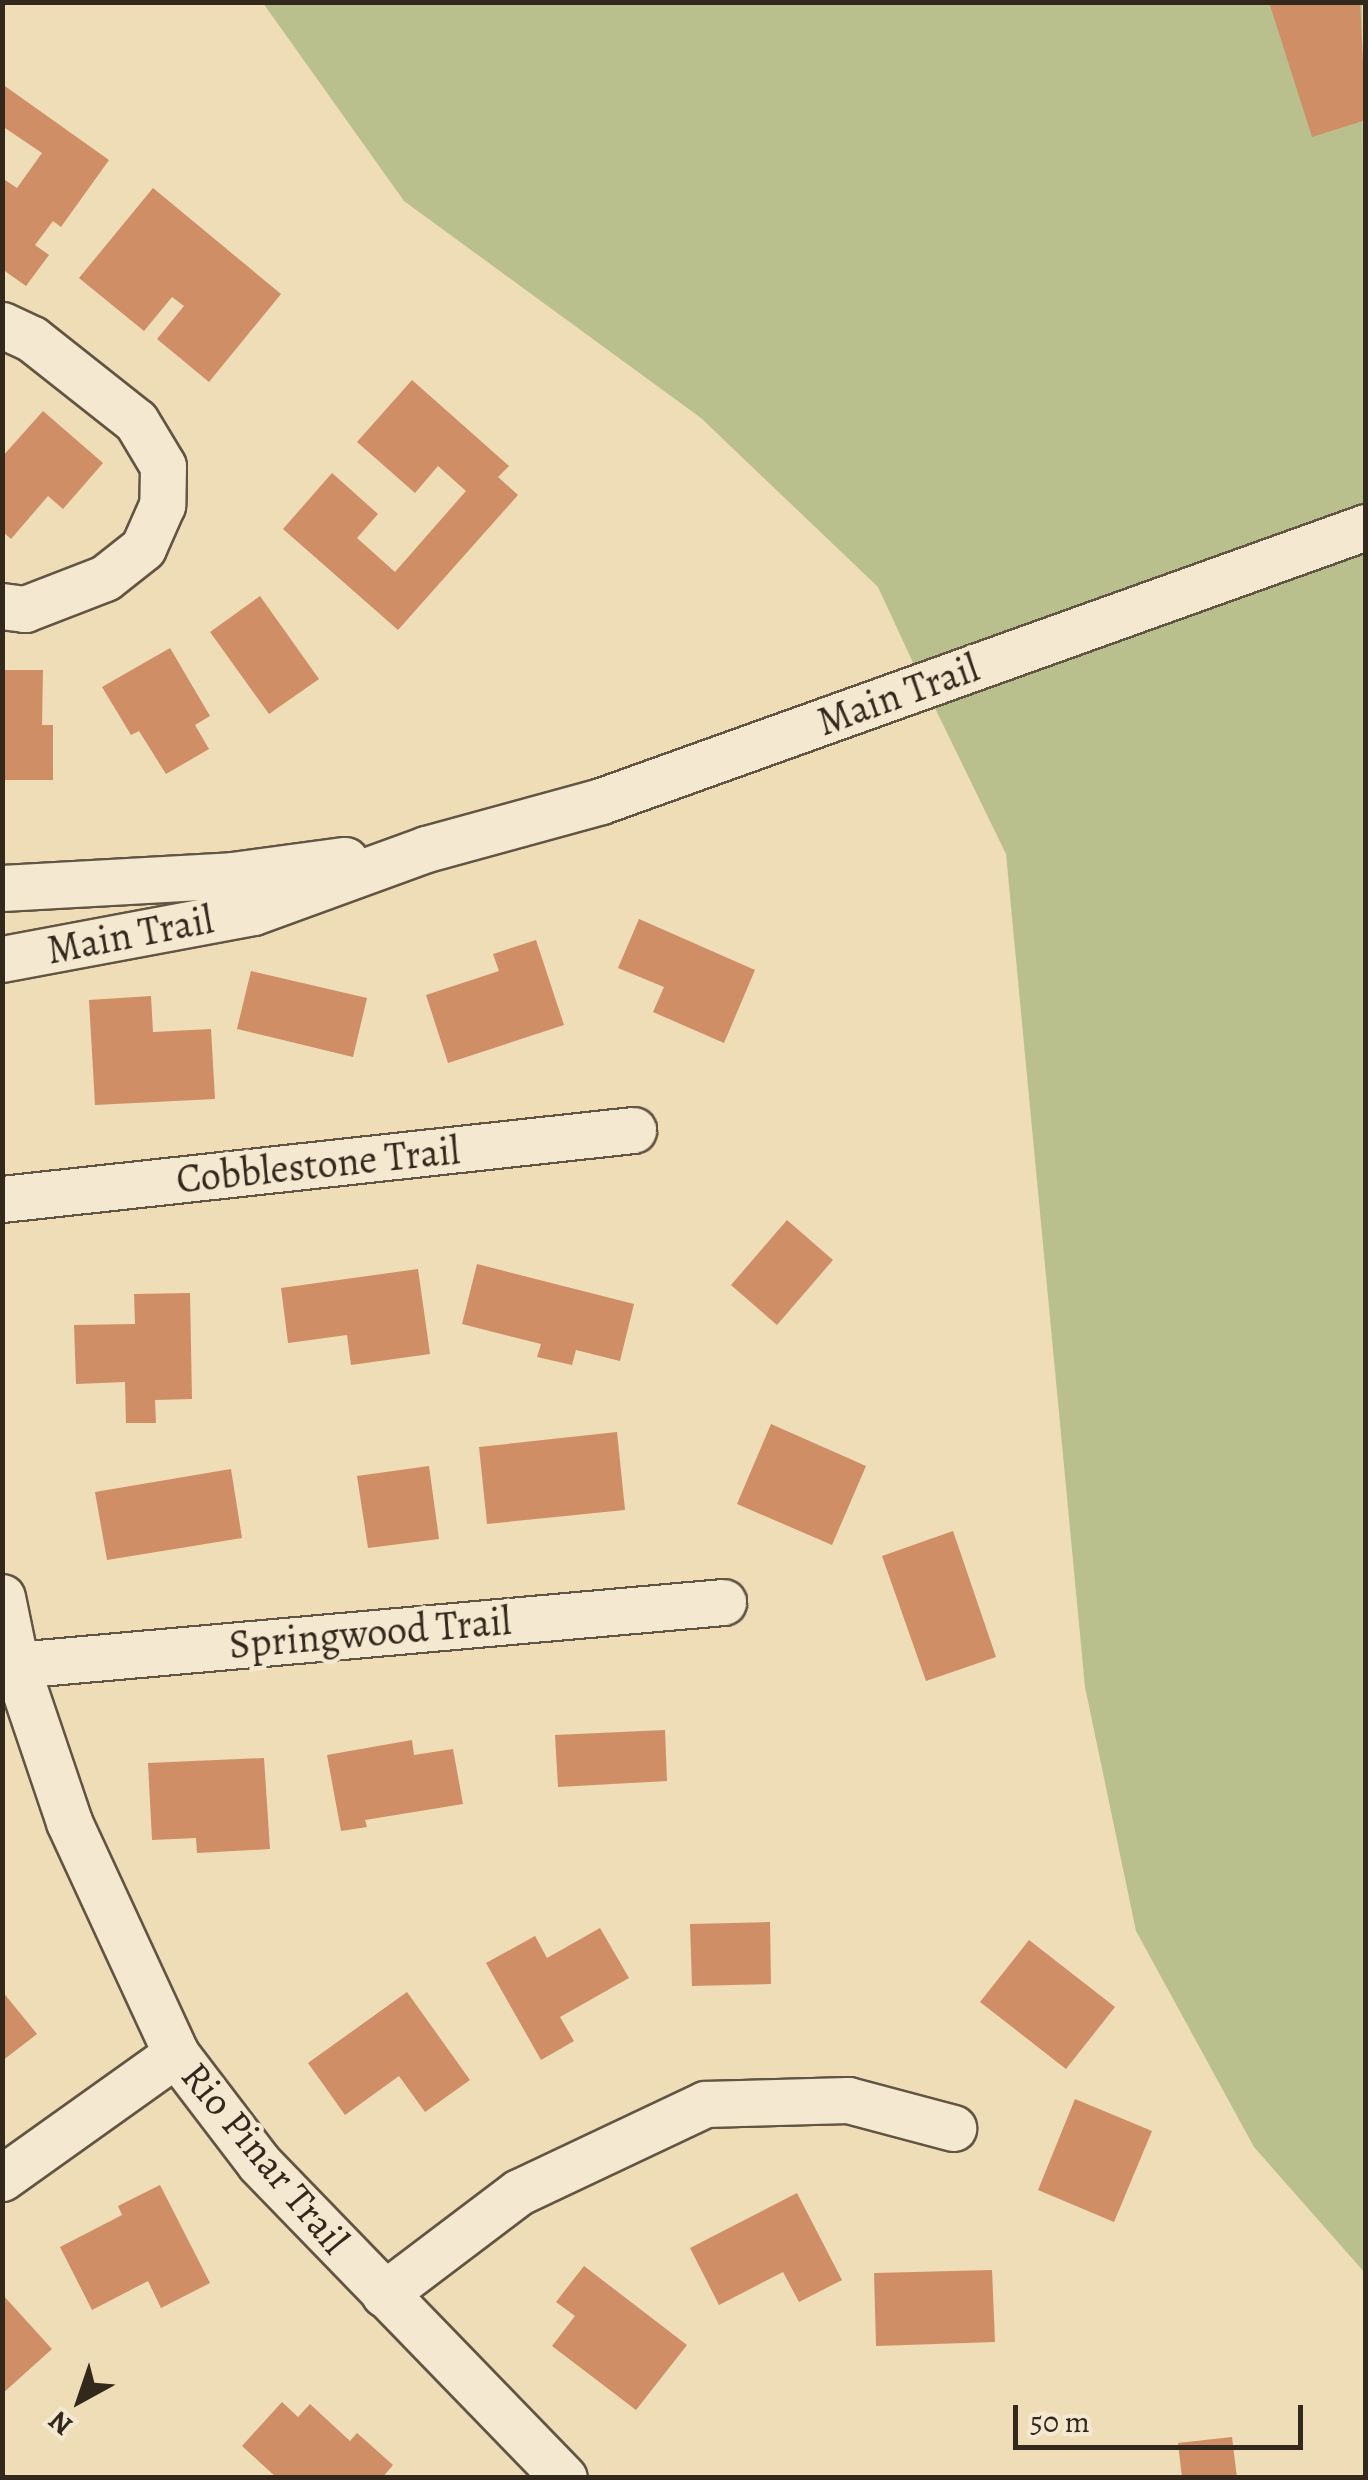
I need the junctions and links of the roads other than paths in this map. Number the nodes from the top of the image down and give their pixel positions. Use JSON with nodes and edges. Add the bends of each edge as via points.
{"nodes":[{"id":1,"x":2,"y":325,"type":"edge"},
{"id":2,"x":1366,"y":527,"type":"edge"},
{"id":3,"x":2,"y":606,"type":"edge"},
{"id":4,"x":426,"y":849,"type":"junction"},
{"id":5,"x":78,"y":886,"type":"junction"},
{"id":6,"x":2,"y":888,"type":"edge"},
{"id":7,"x":84,"y":942,"type":"junction"},
{"id":8,"x":2,"y":959,"type":"edge"},
{"id":9,"x":632,"y":1130,"type":"dead end"},
{"id":10,"x":2,"y":1199,"type":"edge"},
{"id":11,"x":3,"y":1602,"type":"edge"},
{"id":12,"x":724,"y":1602,"type":"dead end"},
{"id":13,"x":16,"y":1664,"type":"junction"},
{"id":14,"x":176,"y":2054,"type":"junction"},
{"id":15,"x":953,"y":2128,"type":"dead end"},
{"id":16,"x":2,"y":2178,"type":"edge"},
{"id":17,"x":384,"y":2294,"type":"junction"},
{"id":18,"x":564,"y":2478,"type":"edge"}],
"edges":[{"from":1,"to":3,"type":"street","via":[[32,339],[136,420],[163,466],[162,504],[142,548],[105,578],[25,608]]},
{"from":2,"to":4,"type":"street","name":"Main Trail","via":[[601,801]]},
{"from":4,"to":5,"type":"street","name":"Main Trail"},
{"from":4,"to":7,"type":"street","name":"Main Trail","via":[[253,912]]},
{"from":5,"to":6,"type":"street","name":"Main Trail"},
{"from":5,"to":7,"type":"street"},
{"from":7,"to":8,"type":"street","name":"Main Trail"},
{"from":9,"to":10,"type":"street","name":"Cobblestone Trail"},
{"from":11,"to":13,"type":"street","name":"Rio Pinar Trail"},
{"from":12,"to":13,"type":"street","name":"Springwood Trail"},
{"from":13,"to":14,"type":"street","name":"Rio Pinar Trail","via":[[69,1822]]},
{"from":14,"to":16,"type":"street"},
{"from":14,"to":17,"type":"street","name":"Rio Pinar Trail","via":[[259,2162]]},
{"from":15,"to":17,"type":"street","via":[[848,2100],[705,2104],[519,2192]]},
{"from":17,"to":18,"type":"street","name":"Rio Pinar Trail"}]}
